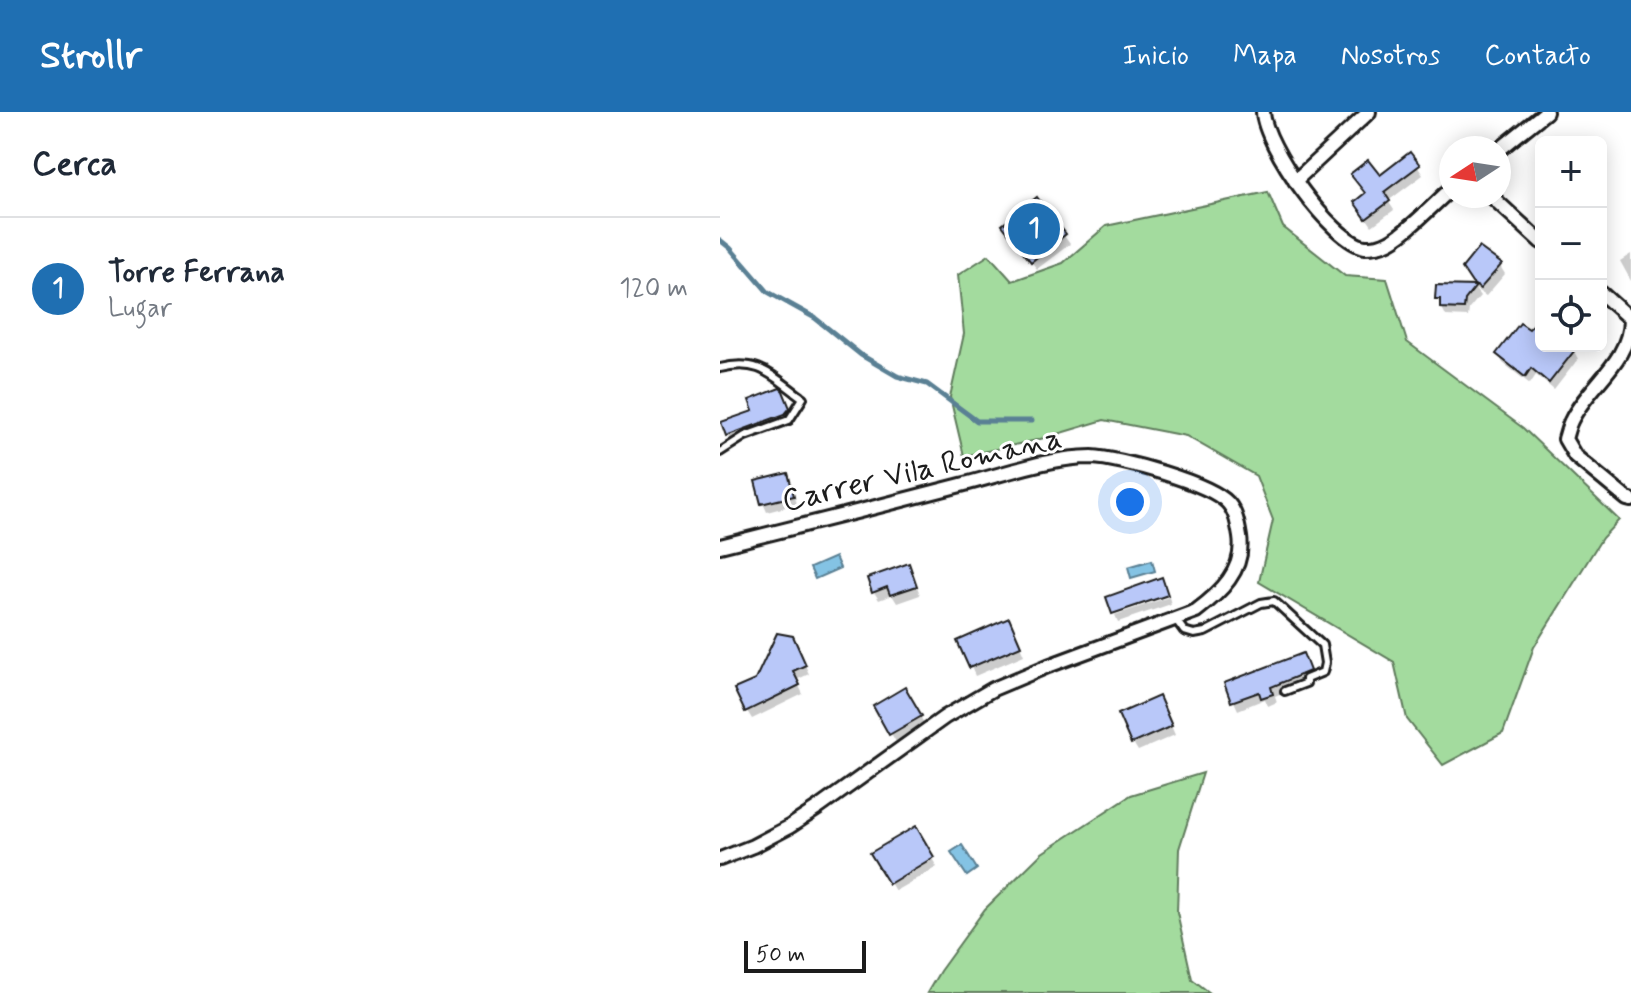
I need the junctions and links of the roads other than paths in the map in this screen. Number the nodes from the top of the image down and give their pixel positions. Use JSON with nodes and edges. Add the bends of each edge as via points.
{"nodes":[{"id":1,"x":1263,"y":112,"type":"edge"},
{"id":2,"x":1369,"y":112,"type":"edge"},
{"id":3,"x":1546,"y":112,"type":"edge"},
{"id":4,"x":1511,"y":140,"type":"edge"},
{"id":5,"x":1295,"y":181,"type":"junction"},
{"id":6,"x":1439,"y":200,"type":"edge"},
{"id":7,"x":1504,"y":208,"type":"edge"},
{"id":8,"x":1535,"y":236,"type":"edge"},
{"id":9,"x":1607,"y":298,"type":"edge"},
{"id":10,"x":720,"y":368,"type":"edge"},
{"id":11,"x":720,"y":452,"type":"edge"},
{"id":12,"x":1631,"y":500,"type":"edge"},
{"id":13,"x":720,"y":546,"type":"edge"},
{"id":14,"x":1176,"y":620,"type":"junction"},
{"id":15,"x":1285,"y":691,"type":"dead end"},
{"id":16,"x":720,"y":859,"type":"edge"}],
"edges":[{"from":1,"to":5,"type":"street"},
{"from":2,"to":5,"type":"street"},
{"from":3,"to":4,"type":"street"},
{"from":5,"to":6,"type":"street","via":[[1345,237],[1364,247],[1396,238]]},
{"from":7,"to":8,"type":"street"},
{"from":9,"to":12,"type":"street","via":[[1630,319],[1630,335],[1571,420],[1565,439],[1575,456]]},
{"from":10,"to":11,"type":"lane","via":[[761,368],[803,398],[789,420]]},
{"from":13,"to":14,"type":"street","name":"Carrer Vila Romana","via":[[1030,467],[1091,457],[1118,461],[1215,492],[1230,504],[1237,520],[1239,561],[1229,580],[1215,597]]},
{"from":14,"to":15,"type":"lane","via":[[1184,631],[1205,632],[1274,601],[1322,645],[1325,663],[1323,672]]},
{"from":14,"to":16,"type":"street","name":"Carrer Vila Romana","via":[[993,689],[789,827]]}]}
